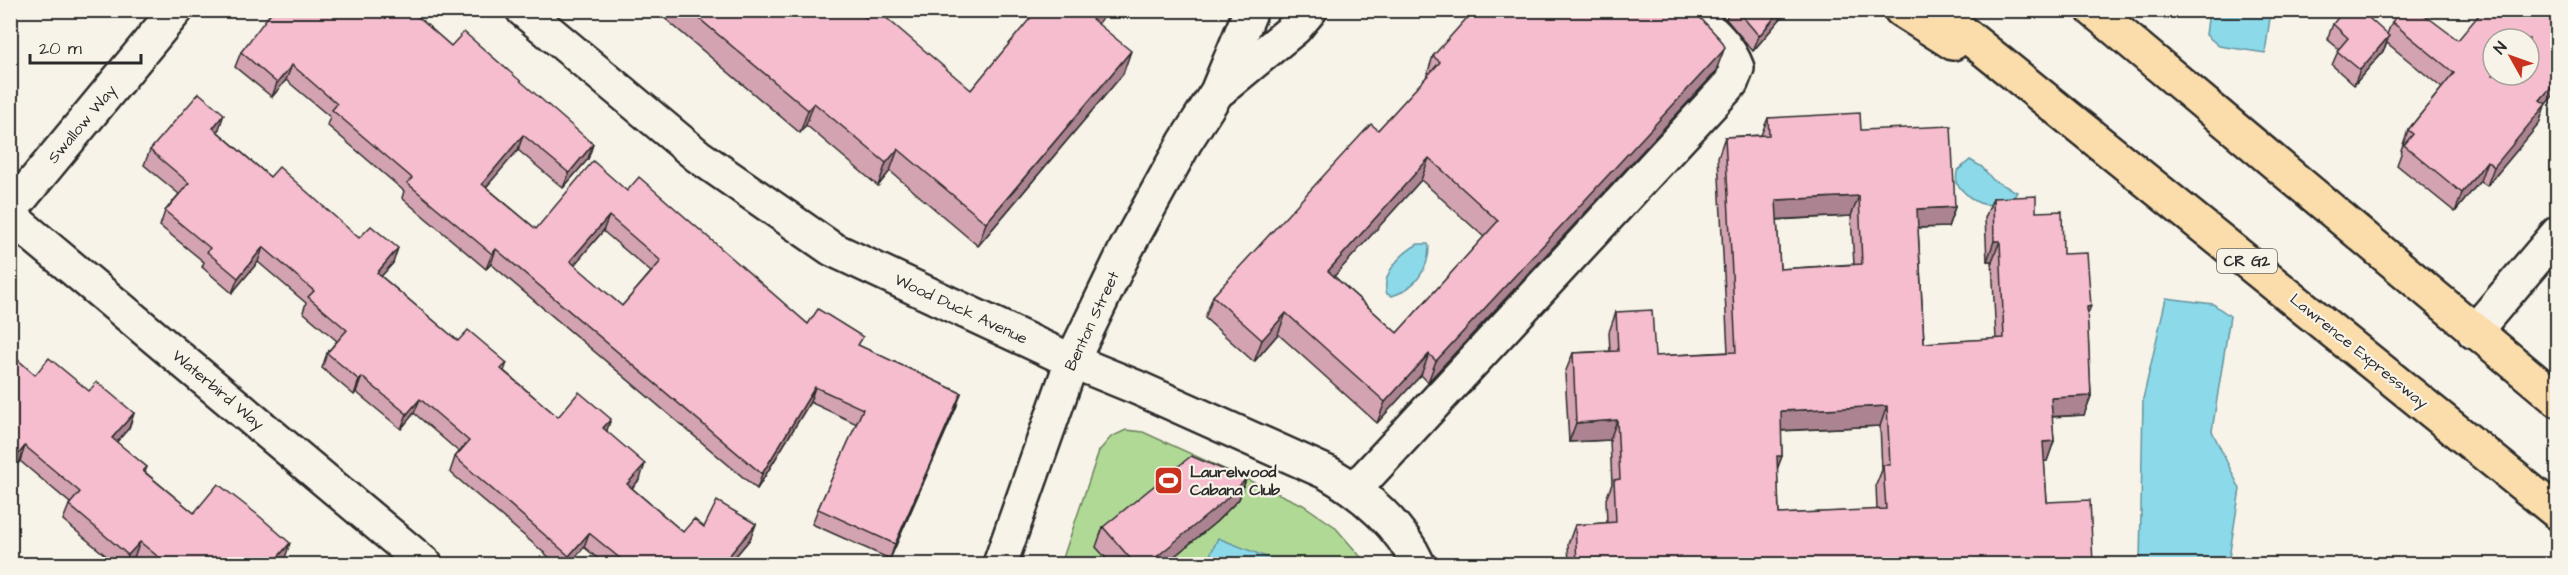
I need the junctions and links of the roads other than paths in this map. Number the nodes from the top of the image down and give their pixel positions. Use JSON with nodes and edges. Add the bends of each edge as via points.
{"nodes":[{"id":1,"x":177,"y":10,"type":"edge"},
{"id":2,"x":523,"y":10,"type":"edge"},
{"id":3,"x":1251,"y":10,"type":"edge"},
{"id":4,"x":1310,"y":10,"type":"edge"},
{"id":5,"x":1688,"y":10,"type":"edge"},
{"id":6,"x":1901,"y":10,"type":"edge"},
{"id":7,"x":1935,"y":10,"type":"edge"},
{"id":8,"x":2093,"y":10,"type":"edge"},
{"id":9,"x":2109,"y":10,"type":"edge"},
{"id":10,"x":2144,"y":53,"type":"junction"},
{"id":11,"x":1217,"y":92,"type":"junction"},
{"id":12,"x":2059,"y":111,"type":"junction"},
{"id":13,"x":10,"y":210,"type":"edge"},
{"id":14,"x":10,"y":216,"type":"edge"},
{"id":15,"x":2558,"y":233,"type":"edge"},
{"id":16,"x":2474,"y":332,"type":"junction"},
{"id":17,"x":1072,"y":361,"type":"junction"},
{"id":18,"x":2558,"y":400,"type":"edge"},
{"id":19,"x":1355,"y":489,"type":"junction"},
{"id":20,"x":2558,"y":513,"type":"edge"},
{"id":21,"x":424,"y":564,"type":"edge"},
{"id":22,"x":1000,"y":564,"type":"edge"},
{"id":23,"x":1418,"y":564,"type":"edge"}],
"edges":[{"from":1,"to":13,"type":"street","name":"Swallow Way"},
{"from":2,"to":17,"type":"street","name":"Wood Duck Avenue","via":[[698,156],[832,249]]},
{"from":3,"to":11,"type":"street","name":"Benton Street"},
{"from":4,"to":11,"type":"street","name":"Benton Street","via":[[1295,28]]},
{"from":5,"to":19,"type":"street","via":[[1732,53],[1737,68],[1731,84]]},
{"from":6,"to":12,"type":"highway"},
{"from":7,"to":12,"type":"highway","name":"Lawrence Expressway","number":"CR G2"},
{"from":8,"to":10,"type":"highway"},
{"from":9,"to":10,"type":"highway"},
{"from":10,"to":16,"type":"highway"},
{"from":11,"to":17,"type":"street","name":"Benton Street","via":[[1126,249]]},
{"from":12,"to":20,"type":"highway","name":"Lawrence Expressway","number":"CR G2"},
{"from":14,"to":21,"type":"street","name":"Waterbird Way"},
{"from":15,"to":16,"type":"street"},
{"from":16,"to":18,"type":"highway"},
{"from":17,"to":19,"type":"street","name":"Wood Duck Avenue"},
{"from":17,"to":22,"type":"street","name":"Benton Street"},
{"from":19,"to":23,"type":"street","name":"Wood Duck Avenue","via":[[1409,543]]}]}
